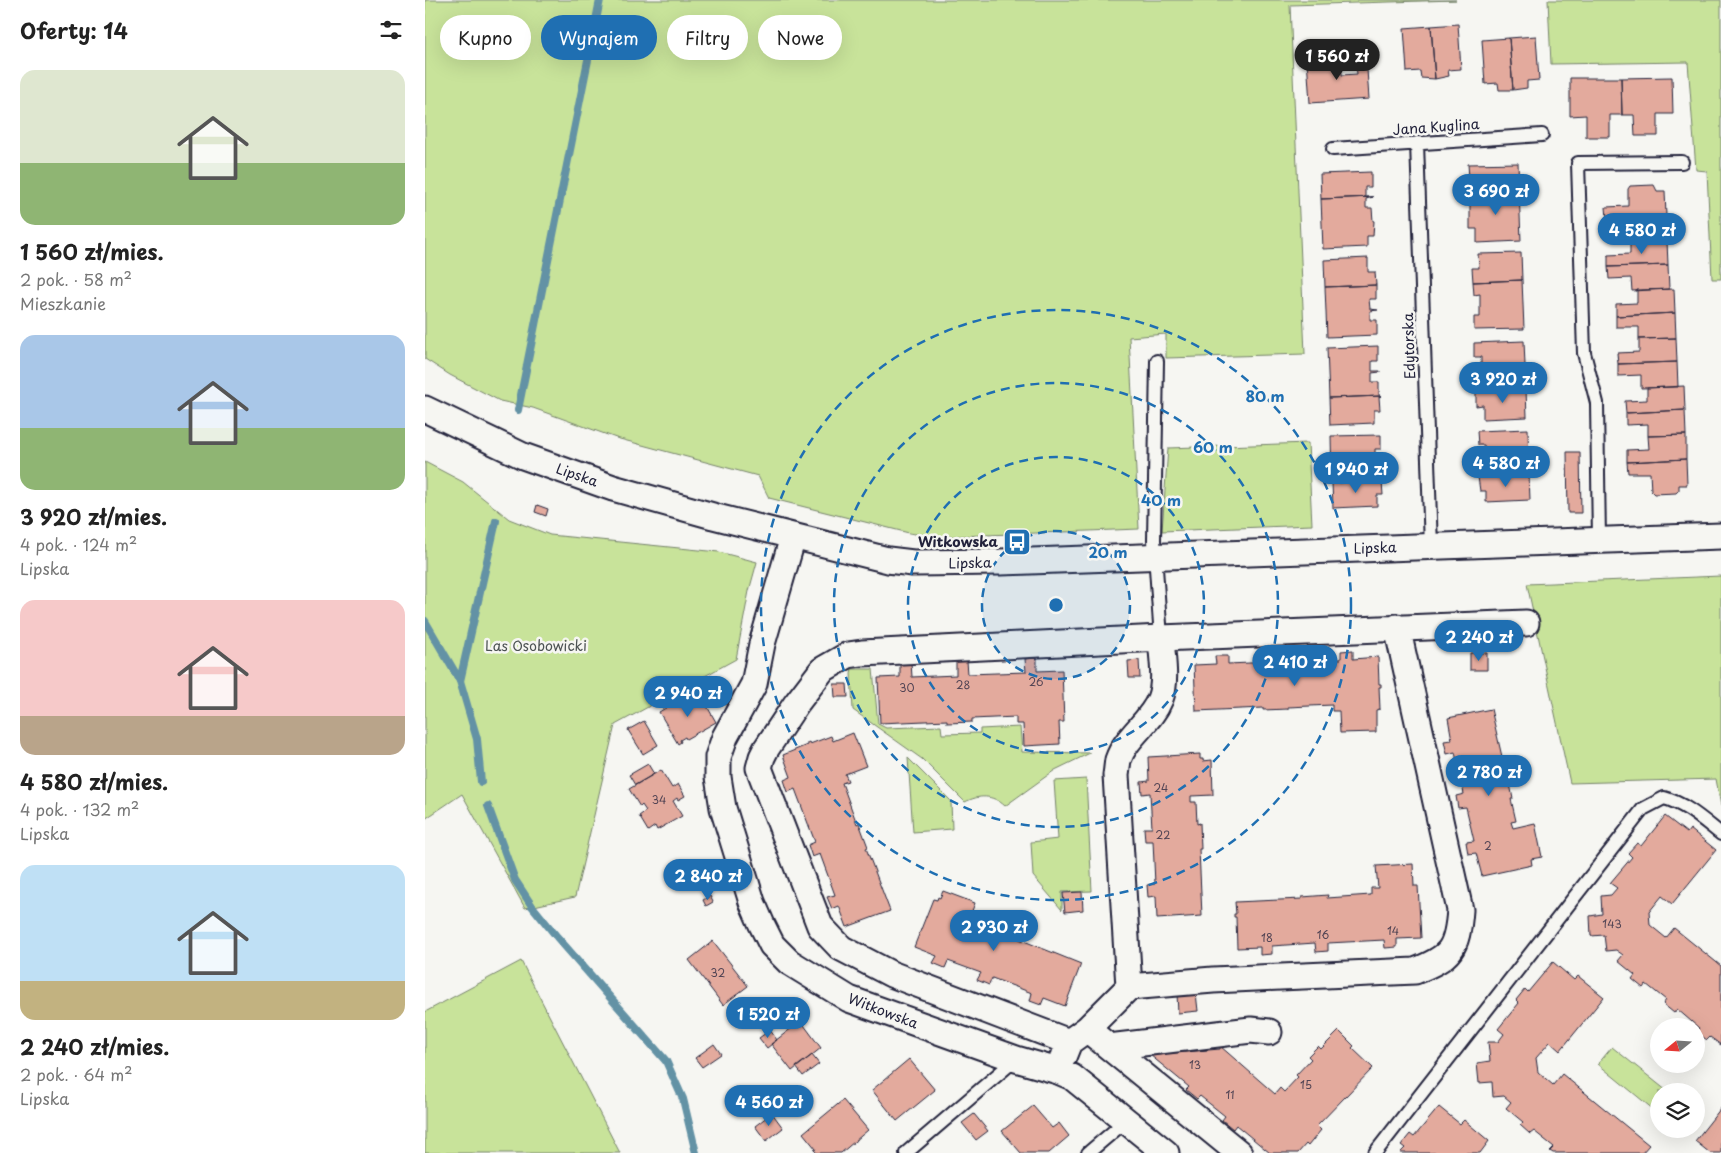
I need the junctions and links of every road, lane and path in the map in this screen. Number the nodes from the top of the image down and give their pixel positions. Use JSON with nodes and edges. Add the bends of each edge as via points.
{"nodes":[{"id":1,"x":1542,"y":135,"type":"dead end"},
{"id":2,"x":1417,"y":143,"type":"junction"},
{"id":3,"x":1333,"y":149,"type":"dead end"},
{"id":4,"x":1682,"y":162,"type":"dead end"},
{"id":5,"x":1157,"y":361,"type":"dead end"},
{"id":6,"x":425,"y":409,"type":"edge"},
{"id":7,"x":1721,"y":536,"type":"edge"},
{"id":8,"x":793,"y":537,"type":"junction"},
{"id":9,"x":1599,"y":540,"type":"junction"},
{"id":10,"x":1431,"y":547,"type":"junction"},
{"id":11,"x":1156,"y":556,"type":"junction"},
{"id":12,"x":1526,"y":623,"type":"dead end"},
{"id":13,"x":1397,"y":628,"type":"junction"},
{"id":14,"x":1161,"y":638,"type":"junction"},
{"id":15,"x":1721,"y":834,"type":"edge"},
{"id":16,"x":1129,"y":987,"type":"junction"},
{"id":17,"x":1269,"y":1032,"type":"dead end"},
{"id":18,"x":1078,"y":1036,"type":"junction"},
{"id":19,"x":1109,"y":1047,"type":"junction"},
{"id":20,"x":1016,"y":1059,"type":"junction"},
{"id":21,"x":1058,"y":1071,"type":"junction"},
{"id":22,"x":1127,"y":1120,"type":"junction"},
{"id":23,"x":906,"y":1153,"type":"edge"},
{"id":24,"x":1088,"y":1153,"type":"edge"},
{"id":25,"x":1166,"y":1153,"type":"edge"},
{"id":26,"x":1239,"y":1153,"type":"edge"},
{"id":27,"x":1375,"y":1153,"type":"edge"}],
"edges":[{"from":1,"to":2,"type":"lane","name":"Jana Kuglina"},
{"from":2,"to":3,"type":"lane","name":"Jana Kuglina"},
{"from":2,"to":10,"type":"lane","name":"Edytorska"},
{"from":4,"to":9,"type":"lane","via":[[1578,163],[1584,352],[1597,403]]},
{"from":5,"to":11,"type":"lane"},
{"from":6,"to":8,"type":"street","name":"Lipska","via":[[523,456],[587,479]]},
{"from":7,"to":9,"type":"street","name":"Lipska"},
{"from":8,"to":11,"type":"street","name":"Lipska","via":[[913,563]]},
{"from":8,"to":20,"type":"street","name":"Witkowska","via":[[762,644],[754,684],[725,737],[718,757],[717,778],[723,808],[752,902],[772,944],[789,962],[849,999]]},
{"from":9,"to":10,"type":"street","name":"Lipska"},
{"from":10,"to":11,"type":"street","name":"Lipska"},
{"from":11,"to":14,"type":"lane"},
{"from":12,"to":13,"type":"street"},
{"from":13,"to":14,"type":"street"},
{"from":13,"to":16,"type":"street","via":[[1460,910],[1459,929],[1448,954],[1415,971]]},
{"from":14,"to":16,"type":"street","via":[[1161,698],[1126,746],[1116,775]]},
{"from":14,"to":18,"type":"street","via":[[848,656],[822,670],[766,748],[759,768],[820,926],[841,948],[891,974]]},
{"from":15,"to":27,"type":"lane","via":[[1681,803],[1664,798],[1643,809]]},
{"from":16,"to":18,"type":"street"},
{"from":17,"to":19,"type":"street","via":[[1251,1030]]},
{"from":18,"to":19,"type":"street"},
{"from":18,"to":21,"type":"street"},
{"from":19,"to":26,"type":"street"},
{"from":20,"to":21,"type":"street","name":"Witkowska"},
{"from":20,"to":23,"type":"lane"},
{"from":21,"to":22,"type":"street","name":"Witkowska","via":[[1072,1077]]},
{"from":22,"to":24,"type":"lane"},
{"from":22,"to":25,"type":"street","name":"Witkowska"}]}
